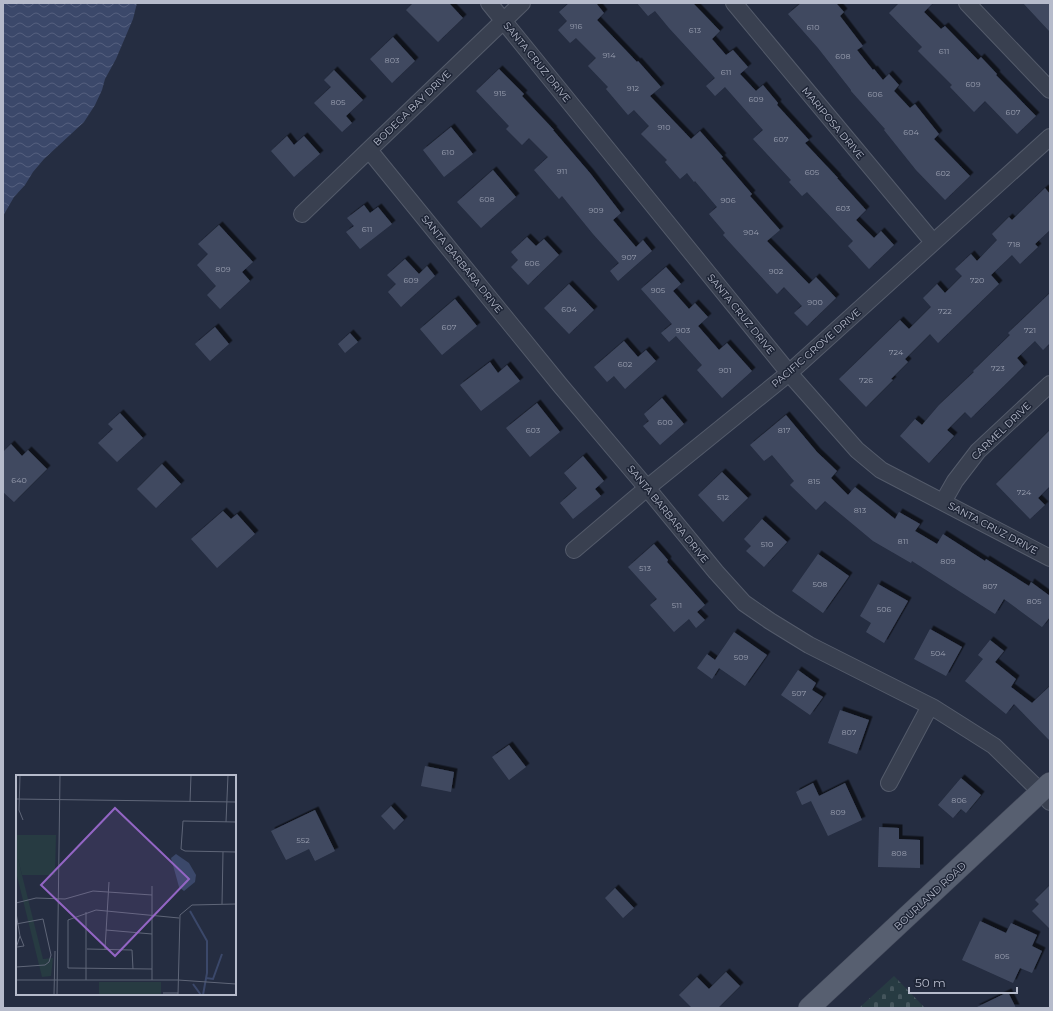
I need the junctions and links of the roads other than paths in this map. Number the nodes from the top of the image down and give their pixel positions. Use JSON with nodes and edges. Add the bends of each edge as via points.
{"nodes":[{"id":1,"x":489,"y":3,"type":"edge"},
{"id":2,"x":522,"y":3,"type":"edge"},
{"id":3,"x":734,"y":3,"type":"edge"},
{"id":4,"x":968,"y":3,"type":"edge"},
{"id":5,"x":504,"y":21,"type":"junction"},
{"id":6,"x":1050,"y":90,"type":"edge"},
{"id":7,"x":1050,"y":137,"type":"edge"},
{"id":8,"x":369,"y":150,"type":"junction"},
{"id":9,"x":302,"y":214,"type":"dead end"},
{"id":10,"x":933,"y":242,"type":"junction"},
{"id":11,"x":789,"y":372,"type":"junction"},
{"id":12,"x":1050,"y":384,"type":"edge"},
{"id":13,"x":647,"y":488,"type":"junction"},
{"id":14,"x":943,"y":502,"type":"junction"},
{"id":15,"x":574,"y":550,"type":"dead end"},
{"id":16,"x":1050,"y":558,"type":"edge"},
{"id":17,"x":930,"y":706,"type":"junction"},
{"id":18,"x":889,"y":783,"type":"dead end"},
{"id":19,"x":1047,"y":792,"type":"edge"},
{"id":20,"x":809,"y":1008,"type":"edge"}],
"edges":[{"from":1,"to":5,"type":"street","name":"SANTA CRUZ DRIVE"},
{"from":2,"to":5,"type":"street","name":"BODEGA BAY DRIVE"},
{"from":3,"to":10,"type":"street","name":"MARIPOSA DRIVE"},
{"from":4,"to":6,"type":"street"},
{"from":5,"to":8,"type":"street","name":"BODEGA BAY DRIVE"},
{"from":5,"to":11,"type":"street","name":"SANTA CRUZ DRIVE"},
{"from":7,"to":10,"type":"street","name":"PACIFIC GROVE DRIVE"},
{"from":8,"to":9,"type":"street","name":"BODEGA BAY DRIVE"},
{"from":8,"to":13,"type":"street","name":"SANTA BARBARA DRIVE"},
{"from":10,"to":11,"type":"street","name":"PACIFIC GROVE DRIVE"},
{"from":11,"to":13,"type":"street","name":"PACIFIC GROVE DRIVE"},
{"from":11,"to":14,"type":"street","name":"SANTA CRUZ DRIVE","via":[[857,450],[881,470]]},
{"from":12,"to":14,"type":"street","name":"CARMEL DRIVE","via":[[978,450]]},
{"from":13,"to":15,"type":"street","name":"PACIFIC GROVE DRIVE"},
{"from":13,"to":17,"type":"street","name":"SANTA BARBARA DRIVE","via":[[744,603],[809,645]]},
{"from":14,"to":16,"type":"street","name":"SANTA CRUZ DRIVE"},
{"from":17,"to":18,"type":"street"},
{"from":17,"to":19,"type":"street","name":"SANTA BARBARA DRIVE","via":[[994,746]]},
{"from":19,"to":20,"type":"main road","name":"BOURLAND ROAD"}]}
